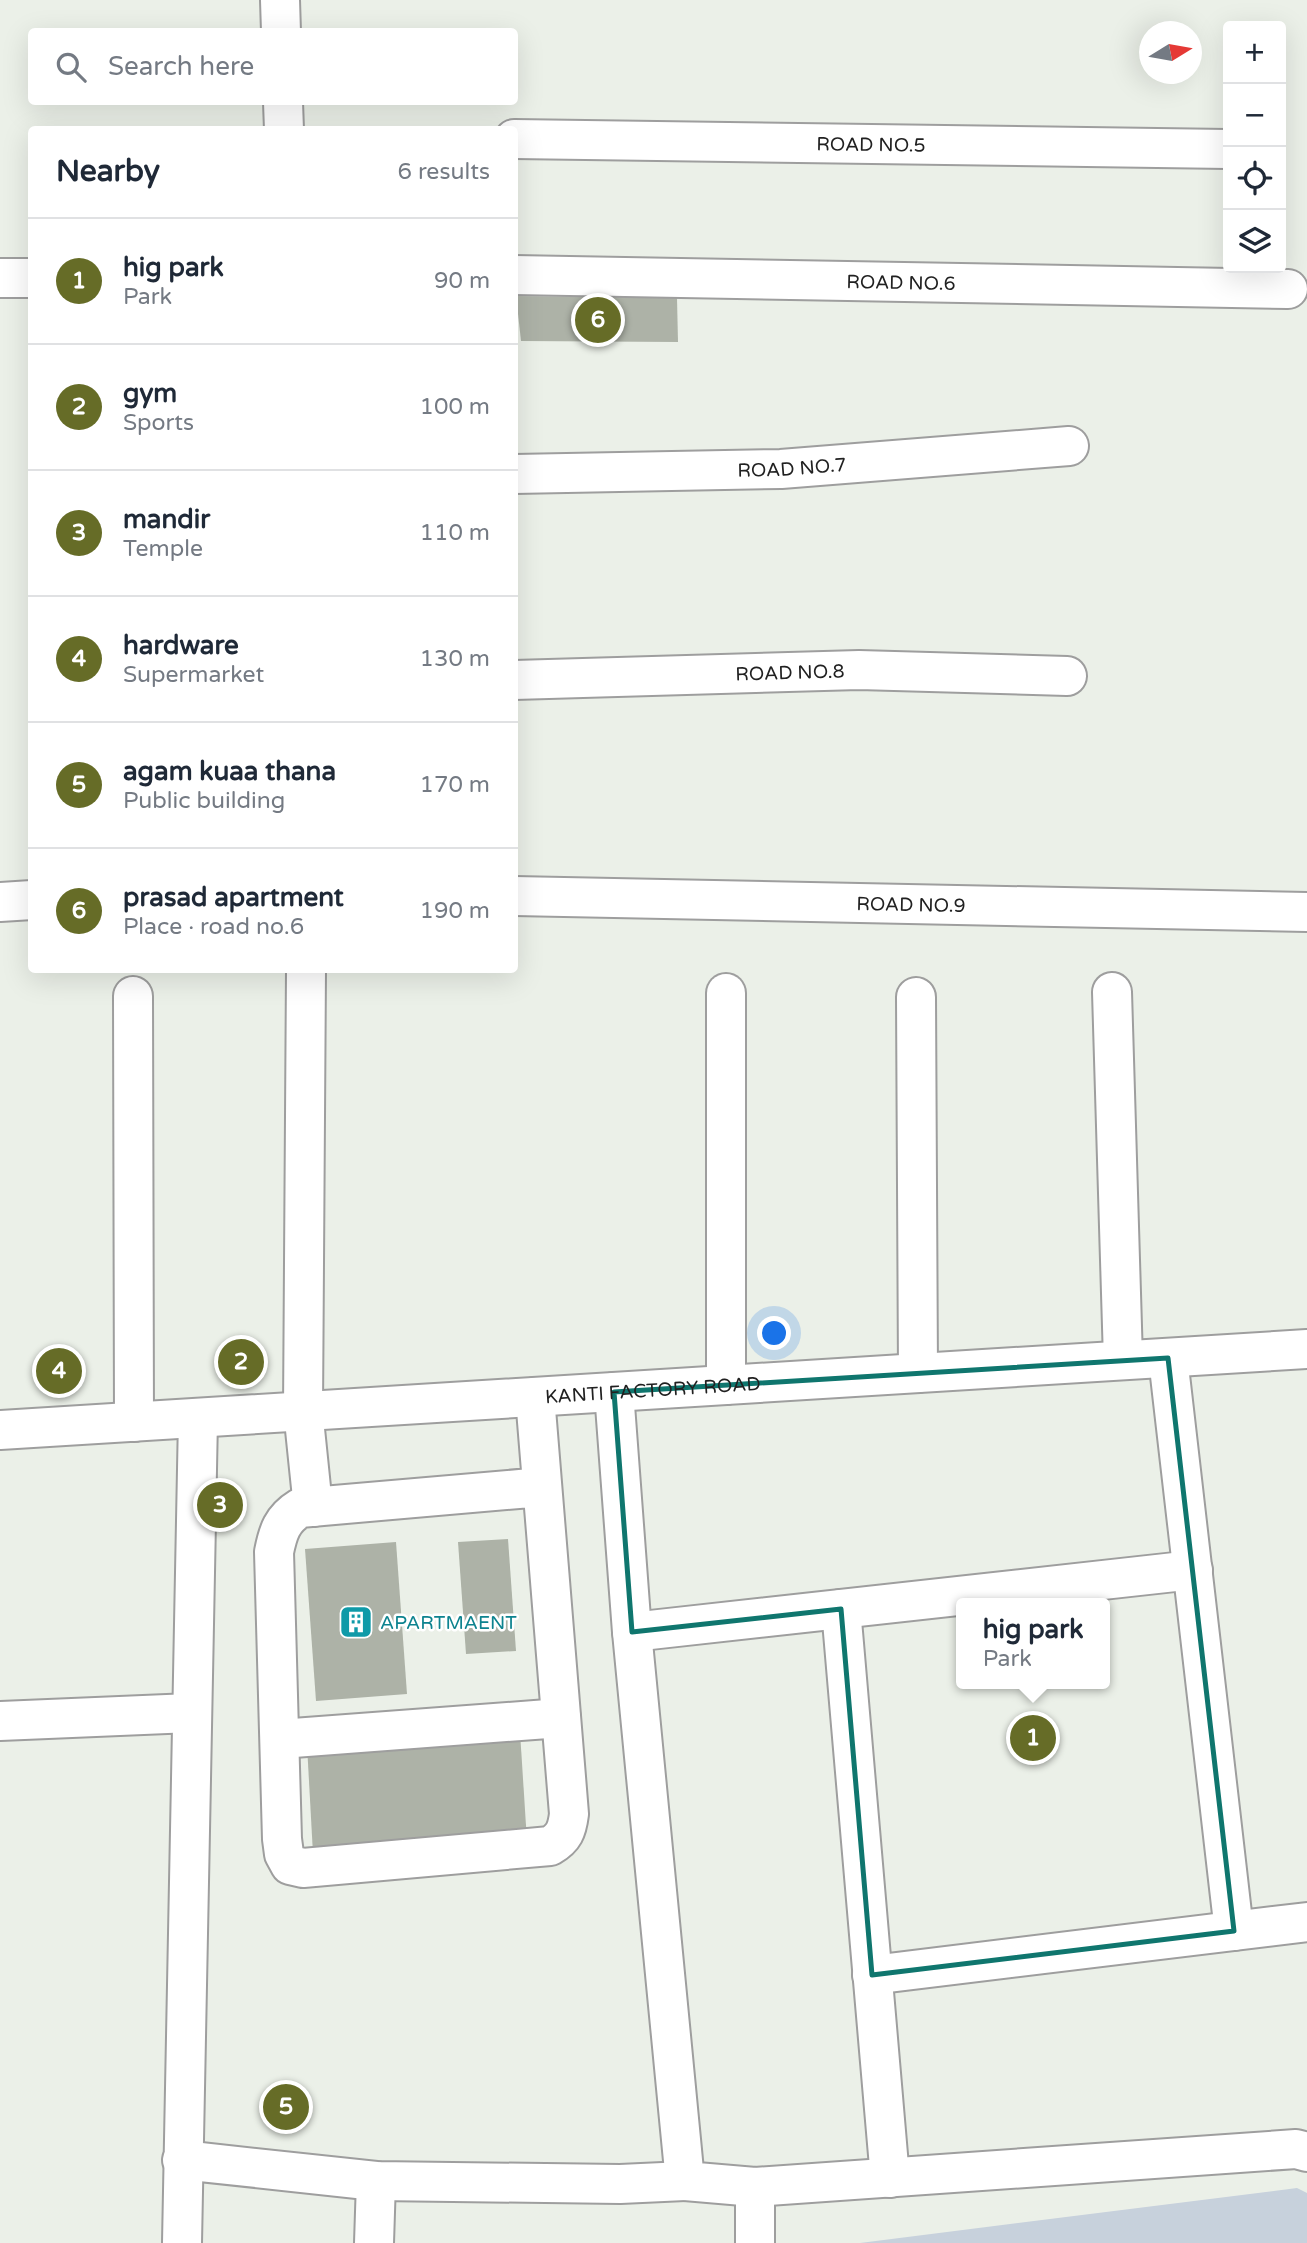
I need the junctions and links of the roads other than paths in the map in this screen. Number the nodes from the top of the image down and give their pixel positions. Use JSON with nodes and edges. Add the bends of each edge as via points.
{"nodes":[{"id":1,"x":280,"y":0,"type":"edge"},
{"id":2,"x":281,"y":28,"type":"edge"},
{"id":3,"x":283,"y":105,"type":"edge"},
{"id":4,"x":284,"y":126,"type":"edge"},
{"id":5,"x":518,"y":139,"type":"edge"},
{"id":6,"x":1223,"y":149,"type":"edge"},
{"id":7,"x":518,"y":275,"type":"edge"},
{"id":8,"x":0,"y":278,"type":"edge"},
{"id":9,"x":28,"y":278,"type":"edge"},
{"id":10,"x":1288,"y":289,"type":"dead end"},
{"id":11,"x":1069,"y":446,"type":"dead end"},
{"id":12,"x":518,"y":474,"type":"edge"},
{"id":13,"x":1067,"y":676,"type":"dead end"},
{"id":14,"x":518,"y":680,"type":"edge"},
{"id":15,"x":518,"y":895,"type":"edge"},
{"id":16,"x":28,"y":901,"type":"edge"},
{"id":17,"x":0,"y":902,"type":"edge"},
{"id":18,"x":1307,"y":912,"type":"edge"},
{"id":19,"x":306,"y":973,"type":"edge"},
{"id":20,"x":1112,"y":992,"type":"dead end"},
{"id":21,"x":726,"y":993,"type":"dead end"},
{"id":22,"x":133,"y":996,"type":"dead end"},
{"id":23,"x":916,"y":998,"type":"dead end"},
{"id":24,"x":1307,"y":1349,"type":"edge"},
{"id":25,"x":1168,"y":1357,"type":"junction"},
{"id":26,"x":1123,"y":1360,"type":"junction"},
{"id":27,"x":918,"y":1373,"type":"junction"},
{"id":28,"x":726,"y":1385,"type":"junction"},
{"id":29,"x":614,"y":1392,"type":"junction"},
{"id":30,"x":535,"y":1397,"type":"junction"},
{"id":31,"x":303,"y":1409,"type":"junction"},
{"id":32,"x":198,"y":1418,"type":"junction"},
{"id":33,"x":134,"y":1422,"type":"junction"},
{"id":34,"x":0,"y":1430,"type":"edge"},
{"id":35,"x":542,"y":1488,"type":"junction"},
{"id":36,"x":313,"y":1507,"type":"junction"},
{"id":37,"x":1193,"y":1570,"type":"junction"},
{"id":38,"x":841,"y":1609,"type":"junction"},
{"id":39,"x":632,"y":1632,"type":"junction"},
{"id":40,"x":191,"y":1713,"type":"junction"},
{"id":41,"x":561,"y":1718,"type":"junction"},
{"id":42,"x":0,"y":1721,"type":"edge"},
{"id":43,"x":279,"y":1739,"type":"junction"},
{"id":44,"x":1307,"y":1922,"type":"edge"},
{"id":45,"x":1234,"y":1931,"type":"junction"},
{"id":46,"x":872,"y":1975,"type":"junction"},
{"id":47,"x":1307,"y":2152,"type":"edge"},
{"id":48,"x":182,"y":2160,"type":"junction"},
{"id":49,"x":890,"y":2178,"type":"junction"},
{"id":50,"x":376,"y":2181,"type":"junction"},
{"id":51,"x":685,"y":2181,"type":"junction"},
{"id":52,"x":755,"y":2187,"type":"junction"},
{"id":53,"x":182,"y":2243,"type":"edge"},
{"id":54,"x":374,"y":2243,"type":"edge"},
{"id":55,"x":755,"y":2243,"type":"edge"}],
"edges":[{"from":1,"to":2,"type":"street"},
{"from":3,"to":4,"type":"street"},
{"from":5,"to":6,"type":"street","name":"ROAD NO.5"},
{"from":7,"to":10,"type":"street","name":"ROAD NO.6"},
{"from":8,"to":9,"type":"street"},
{"from":11,"to":12,"type":"street","name":"ROAD NO.7","via":[[781,469]]},
{"from":13,"to":14,"type":"street","name":"ROAD NO.8","via":[[859,670]]},
{"from":15,"to":18,"type":"street","name":"ROAD NO.9"},
{"from":16,"to":17,"type":"street"},
{"from":19,"to":31,"type":"street"},
{"from":20,"to":26,"type":"street"},
{"from":21,"to":28,"type":"street"},
{"from":22,"to":33,"type":"street"},
{"from":23,"to":27,"type":"street"},
{"from":24,"to":25,"type":"street","name":"KANTI FACTORY ROAD"},
{"from":25,"to":26,"type":"street","name":"KANTI FACTORY ROAD"},
{"from":25,"to":37,"type":"street"},
{"from":26,"to":27,"type":"street","name":"KANTI FACTORY ROAD"},
{"from":27,"to":28,"type":"street","name":"KANTI FACTORY ROAD"},
{"from":28,"to":29,"type":"street","name":"KANTI FACTORY ROAD"},
{"from":29,"to":30,"type":"street","name":"KANTI FACTORY ROAD"},
{"from":29,"to":39,"type":"street"},
{"from":30,"to":31,"type":"street","name":"KANTI FACTORY ROAD"},
{"from":30,"to":35,"type":"street"},
{"from":31,"to":32,"type":"street","name":"KANTI FACTORY ROAD"},
{"from":31,"to":36,"type":"street"},
{"from":32,"to":33,"type":"street","name":"KANTI FACTORY ROAD"},
{"from":32,"to":40,"type":"street"},
{"from":33,"to":34,"type":"street","name":"KANTI FACTORY ROAD"},
{"from":35,"to":36,"type":"street"},
{"from":35,"to":41,"type":"street"},
{"from":36,"to":43,"type":"street","via":[[287,1516],[274,1552]]},
{"from":37,"to":38,"type":"street"},
{"from":37,"to":45,"type":"street"},
{"from":38,"to":39,"type":"street"},
{"from":38,"to":46,"type":"street"},
{"from":39,"to":51,"type":"street"},
{"from":40,"to":42,"type":"street"},
{"from":40,"to":48,"type":"street"},
{"from":41,"to":43,"type":"street"},
{"from":41,"to":43,"type":"street","via":[[569,1814],[561,1840],[550,1846],[303,1868],[290,1865],[284,1854]]},
{"from":44,"to":45,"type":"street"},
{"from":45,"to":46,"type":"street"},
{"from":46,"to":49,"type":"street"},
{"from":47,"to":49,"type":"street","via":[[1296,2149]]},
{"from":48,"to":50,"type":"street"},
{"from":48,"to":53,"type":"street"},
{"from":49,"to":52,"type":"street"},
{"from":50,"to":51,"type":"street"},
{"from":50,"to":54,"type":"street"},
{"from":51,"to":52,"type":"street"},
{"from":52,"to":55,"type":"street"}]}
